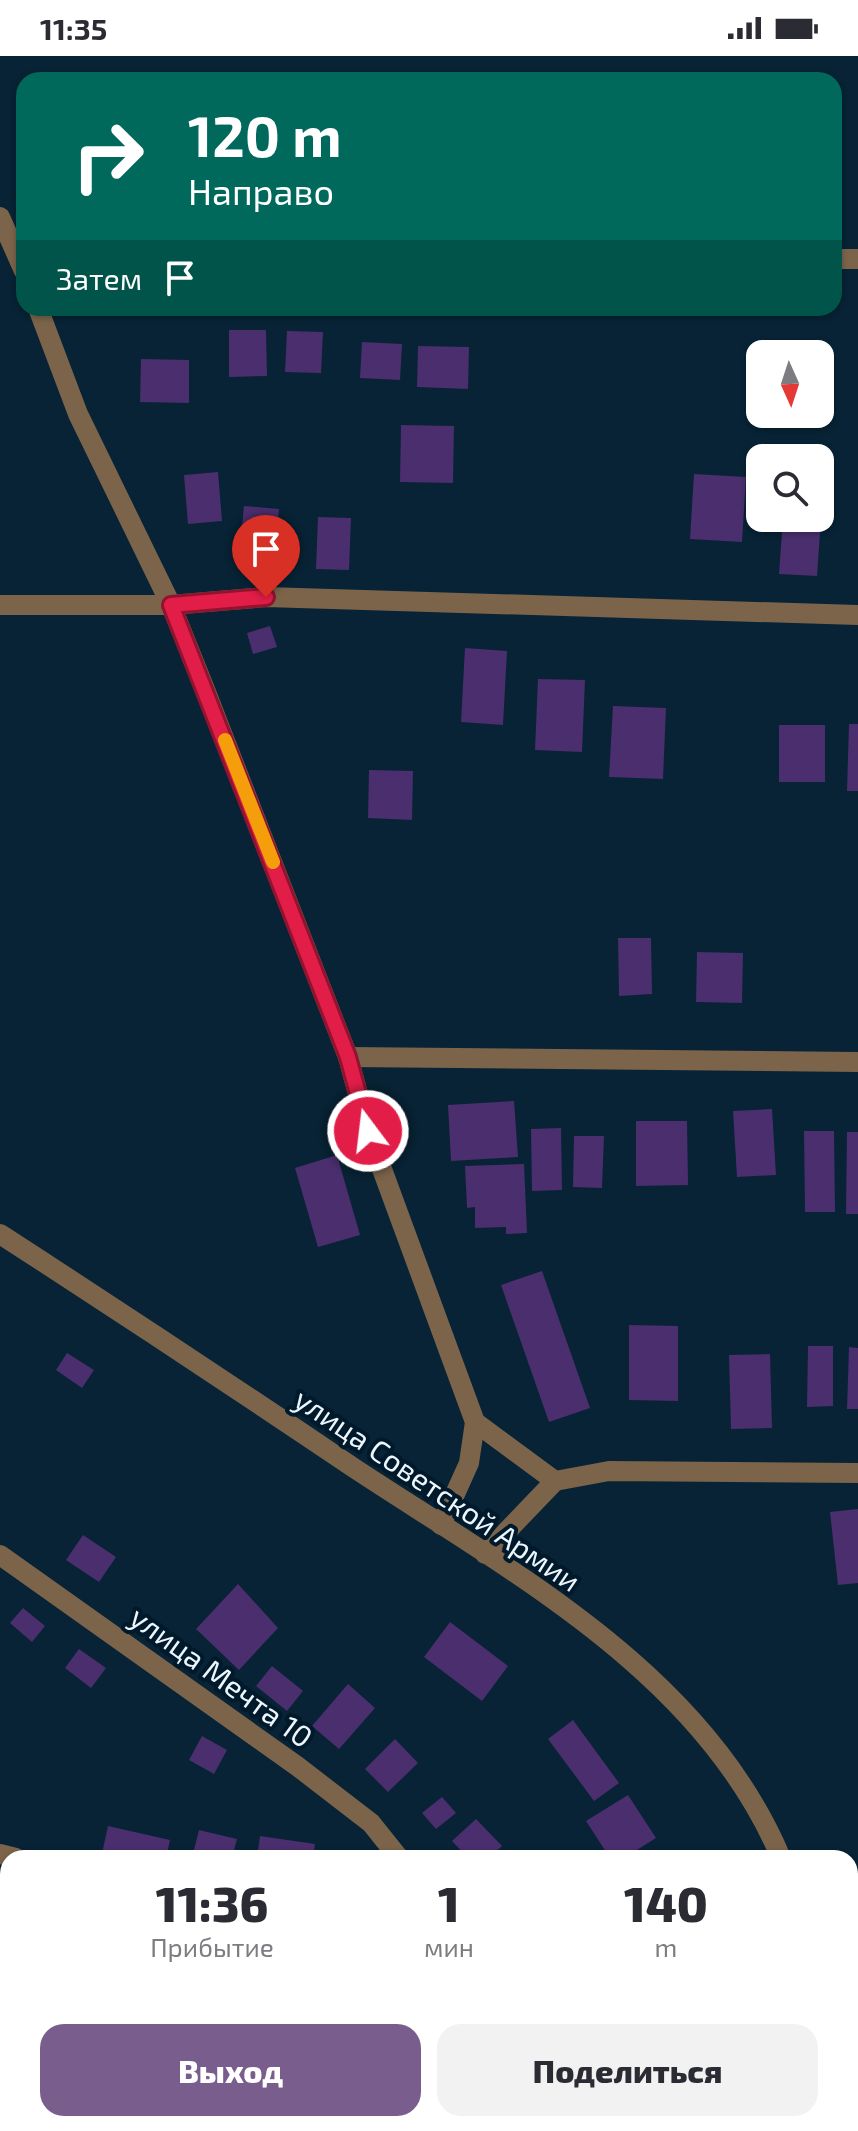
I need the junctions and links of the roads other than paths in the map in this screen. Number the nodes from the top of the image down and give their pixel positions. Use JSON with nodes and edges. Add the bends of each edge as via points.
{"nodes":[{"id":1,"x":0,"y":217,"type":"edge"},
{"id":2,"x":16,"y":258,"type":"edge"},
{"id":3,"x":41,"y":316,"type":"edge"},
{"id":4,"x":0,"y":605,"type":"edge"},
{"id":5,"x":171,"y":605,"type":"junction"},
{"id":6,"x":858,"y":615,"type":"edge"},
{"id":7,"x":348,"y":1057,"type":"junction"},
{"id":8,"x":858,"y":1062,"type":"edge"},
{"id":9,"x":0,"y":1234,"type":"edge"},
{"id":10,"x":475,"y":1422,"type":"junction"},
{"id":11,"x":858,"y":1473,"type":"edge"},
{"id":12,"x":555,"y":1481,"type":"junction"},
{"id":13,"x":441,"y":1525,"type":"junction"},
{"id":14,"x":485,"y":1554,"type":"junction"},
{"id":15,"x":0,"y":1555,"type":"edge"},
{"id":16,"x":393,"y":1850,"type":"edge"},
{"id":17,"x":778,"y":1850,"type":"edge"}],
"edges":[{"from":1,"to":2,"type":"street"},
{"from":3,"to":5,"type":"street","via":[[78,414]]},
{"from":4,"to":5,"type":"street"},
{"from":5,"to":6,"type":"street","via":[[266,597]]},
{"from":5,"to":7,"type":"street"},
{"from":7,"to":8,"type":"street"},
{"from":7,"to":10,"type":"street","via":[[368,1131]]},
{"from":9,"to":13,"type":"street","name":"улица Советской Армии"},
{"from":10,"to":12,"type":"street"},
{"from":10,"to":13,"type":"street","via":[[469,1463]]},
{"from":11,"to":12,"type":"street","via":[[609,1471]]},
{"from":12,"to":14,"type":"street"},
{"from":13,"to":14,"type":"street","name":"улица Советской Армии"},
{"from":14,"to":17,"type":"street","name":"улица Советской Армии","via":[[615,1646],[673,1700],[725,1760],[765,1820]]},
{"from":15,"to":16,"type":"street","name":"улица Мечта 10","via":[[346,1804],[371,1823]]}]}
